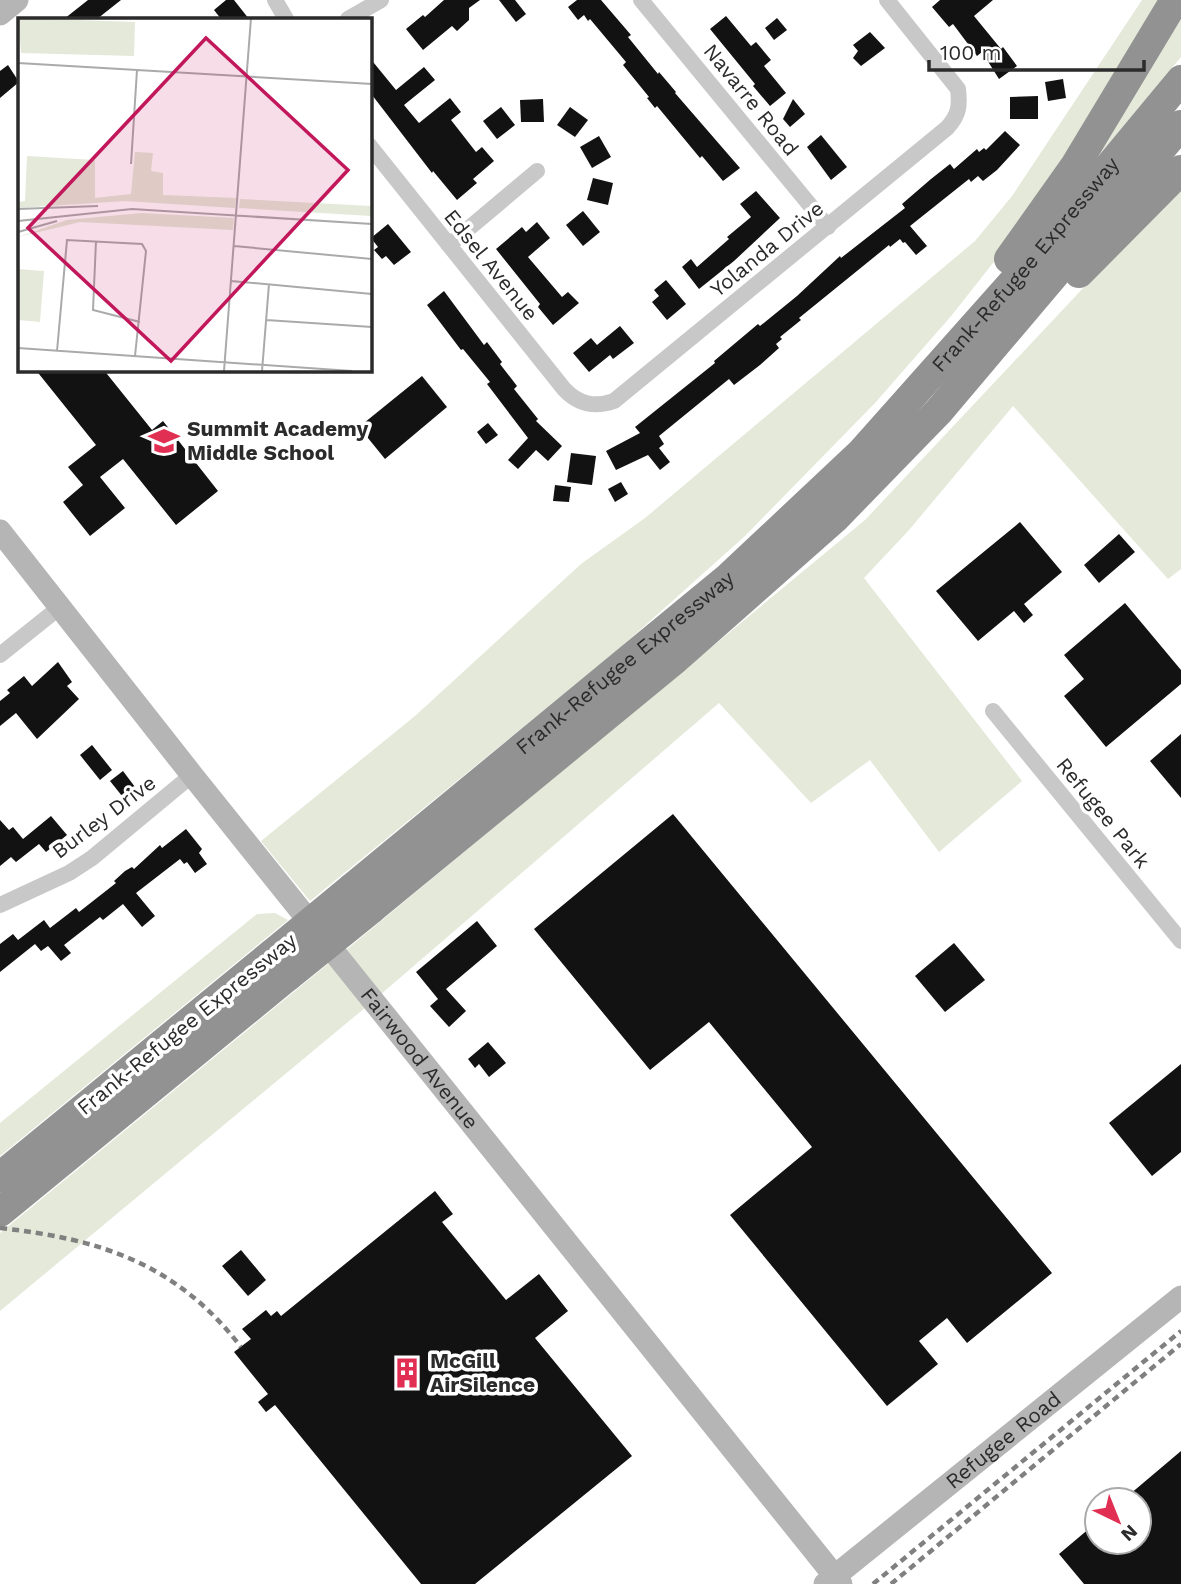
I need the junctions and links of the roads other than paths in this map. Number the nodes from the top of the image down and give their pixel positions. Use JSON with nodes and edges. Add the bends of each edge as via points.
{"nodes":[{"id":1,"x":17,"y":0,"type":"edge"},
{"id":2,"x":275,"y":0,"type":"edge"},
{"id":3,"x":381,"y":0,"type":"edge"},
{"id":4,"x":642,"y":0,"type":"edge"},
{"id":5,"x":887,"y":0,"type":"edge"},
{"id":6,"x":1175,"y":0,"type":"edge"},
{"id":7,"x":0,"y":13,"type":"edge"},
{"id":8,"x":285,"y":18,"type":"edge"},
{"id":9,"x":350,"y":18,"type":"edge"},
{"id":10,"x":1181,"y":80,"type":"edge"},
{"id":11,"x":1181,"y":125,"type":"edge"},
{"id":12,"x":371,"y":148,"type":"edge"},
{"id":13,"x":1181,"y":170,"type":"edge"},
{"id":14,"x":537,"y":171,"type":"dead end"},
{"id":15,"x":828,"y":227,"type":"junction"},
{"id":16,"x":449,"y":246,"type":"junction"},
{"id":17,"x":918,"y":391,"type":"junction"},
{"id":18,"x":587,"y":404,"type":"joint"},
{"id":19,"x":939,"y":411,"type":"junction"},
{"id":20,"x":0,"y":531,"type":"edge"},
{"id":21,"x":60,"y":607,"type":"junction"},
{"id":22,"x":0,"y":655,"type":"edge"},
{"id":23,"x":993,"y":711,"type":"dead end"},
{"id":24,"x":192,"y":775,"type":"junction"},
{"id":25,"x":362,"y":898,"type":"junction"},
{"id":26,"x":0,"y":905,"type":"edge"},
{"id":27,"x":1181,"y":941,"type":"edge"},
{"id":28,"x":280,"y":965,"type":"junction"},
{"id":29,"x":0,"y":1177,"type":"edge"},
{"id":30,"x":0,"y":1212,"type":"edge"},
{"id":31,"x":1181,"y":1297,"type":"edge"},
{"id":32,"x":834,"y":1581,"type":"edge"}],
"edges":[{"from":1,"to":7,"type":"street"},
{"from":2,"to":8,"type":"street"},
{"from":3,"to":9,"type":"street"},
{"from":4,"to":15,"type":"street","name":"Navarre Road"},
{"from":5,"to":15,"type":"street","name":"Yolanda Drive","via":[[949,75],[958,89],[960,106],[947,128]]},
{"from":6,"to":17,"type":"highway","via":[[1075,166]]},
{"from":10,"to":17,"type":"highway","name":"Frank-Refugee Expressway"},
{"from":11,"to":19,"type":"highway","name":"Frank-Refugee Expressway"},
{"from":12,"to":16,"type":"street","name":"Edsel Avenue"},
{"from":13,"to":19,"type":"highway"},
{"from":14,"to":16,"type":"street"},
{"from":15,"to":18,"type":"street","name":"Yolanda Drive","via":[[614,401],[601,406]]},
{"from":16,"to":18,"type":"street","name":"Edsel Avenue","via":[[573,399]]},
{"from":17,"to":25,"type":"highway","name":"Frank-Refugee Expressway","via":[[861,453],[729,577]]},
{"from":19,"to":25,"type":"highway","name":"Frank-Refugee Expressway","via":[[835,518],[739,605]]},
{"from":20,"to":21,"type":"street","name":"Fairwood Avenue"},
{"from":21,"to":22,"type":"street"},
{"from":21,"to":24,"type":"street","name":"Fairwood Avenue"},
{"from":23,"to":27,"type":"street","name":"Refugee Park"},
{"from":24,"to":26,"type":"street","name":"Burley Drive","via":[[92,858]]},
{"from":24,"to":32,"type":"street","name":"Fairwood Avenue"},
{"from":25,"to":28,"type":"highway","name":"Frank-Refugee Expressway","bridge":true},
{"from":28,"to":29,"type":"highway","name":"Frank-Refugee Expressway"},
{"from":28,"to":30,"type":"highway","name":"Frank-Refugee Expressway"},
{"from":31,"to":32,"type":"street","name":"Refugee Road"}]}
